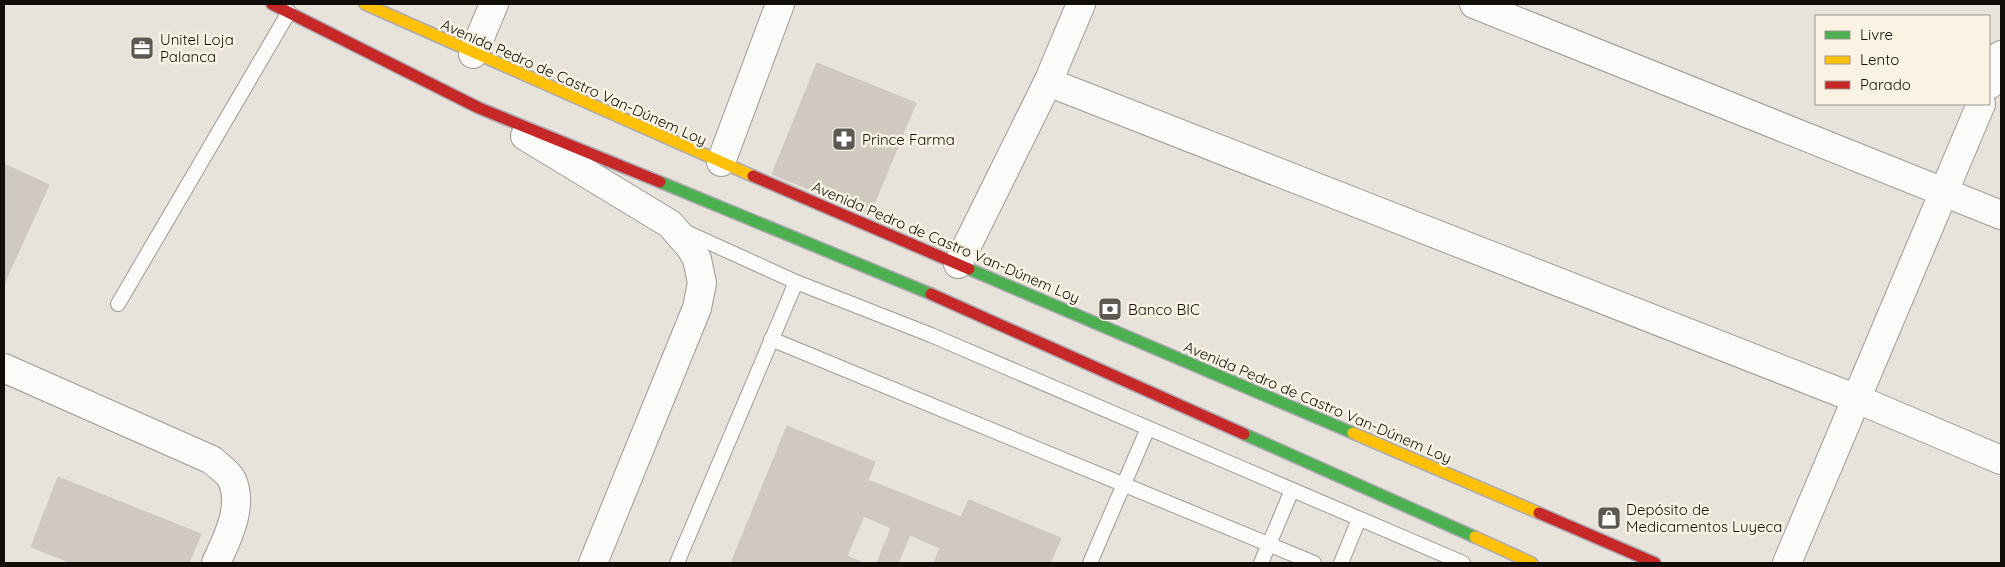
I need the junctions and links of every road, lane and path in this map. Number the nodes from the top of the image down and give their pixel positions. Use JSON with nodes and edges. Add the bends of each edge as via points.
{"nodes":[{"id":1,"x":272,"y":4,"type":"edge"},
{"id":2,"x":365,"y":4,"type":"edge"},
{"id":3,"x":494,"y":4,"type":"edge"},
{"id":4,"x":780,"y":4,"type":"edge"},
{"id":5,"x":1081,"y":4,"type":"edge"},
{"id":6,"x":1474,"y":4,"type":"edge"},
{"id":7,"x":388,"y":10,"type":"edge"},
{"id":8,"x":289,"y":12,"type":"junction"},
{"id":9,"x":473,"y":54,"type":"junction"},
{"id":10,"x":2001,"y":55,"type":"edge"},
{"id":11,"x":1048,"y":82,"type":"junction"},
{"id":12,"x":1990,"y":82,"type":"edge"},
{"id":13,"x":1981,"y":105,"type":"edge"},
{"id":14,"x":479,"y":108,"type":"junction"},
{"id":15,"x":721,"y":162,"type":"junction"},
{"id":16,"x":1945,"y":191,"type":"junction"},
{"id":17,"x":2001,"y":215,"type":"edge"},
{"id":18,"x":670,"y":224,"type":"junction"},
{"id":19,"x":958,"y":264,"type":"junction"},
{"id":20,"x":796,"y":282,"type":"junction"},
{"id":21,"x":118,"y":304,"type":"dead end"},
{"id":22,"x":771,"y":339,"type":"junction"},
{"id":23,"x":4,"y":368,"type":"edge"},
{"id":24,"x":1858,"y":400,"type":"junction"},
{"id":25,"x":1148,"y":428,"type":"junction"},
{"id":26,"x":2001,"y":460,"type":"edge"},
{"id":27,"x":1123,"y":484,"type":"junction"},
{"id":28,"x":1292,"y":490,"type":"junction"},
{"id":29,"x":1359,"y":519,"type":"junction"},
{"id":30,"x":1270,"y":545,"type":"junction"},
{"id":31,"x":216,"y":563,"type":"edge"},
{"id":32,"x":593,"y":563,"type":"edge"},
{"id":33,"x":677,"y":563,"type":"edge"},
{"id":34,"x":1090,"y":563,"type":"edge"},
{"id":35,"x":1261,"y":563,"type":"edge"},
{"id":36,"x":1314,"y":563,"type":"edge"},
{"id":37,"x":1340,"y":563,"type":"edge"},
{"id":38,"x":1463,"y":563,"type":"edge"},
{"id":39,"x":1532,"y":563,"type":"edge"},
{"id":40,"x":1655,"y":563,"type":"edge"},
{"id":41,"x":1787,"y":563,"type":"edge"}],
"edges":[{"from":1,"to":8,"type":"highway"},
{"from":2,"to":7,"type":"highway","name":"Avenida Pedro de Castro Van-Dúnem Loy"},
{"from":3,"to":9,"type":"street"},
{"from":4,"to":15,"type":"street"},
{"from":5,"to":11,"type":"street"},
{"from":6,"to":16,"type":"street"},
{"from":7,"to":9,"type":"highway","name":"Avenida Pedro de Castro Van-Dúnem Loy"},
{"from":8,"to":14,"type":"highway"},
{"from":8,"to":21,"type":"lane"},
{"from":9,"to":15,"type":"highway","name":"Avenida Pedro de Castro Van-Dúnem Loy"},
{"from":10,"to":12,"type":"street"},
{"from":11,"to":19,"type":"street"},
{"from":11,"to":24,"type":"street"},
{"from":13,"to":16,"type":"street"},
{"from":14,"to":18,"type":"street"},
{"from":14,"to":39,"type":"highway","via":[[941,298]]},
{"from":15,"to":19,"type":"highway","name":"Avenida Pedro de Castro Van-Dúnem Loy"},
{"from":16,"to":17,"type":"street"},
{"from":16,"to":24,"type":"street"},
{"from":18,"to":20,"type":"lane"},
{"from":18,"to":32,"type":"street","via":[[697,259],[702,283],[696,308]]},
{"from":19,"to":40,"type":"highway","name":"Avenida Pedro de Castro Van-Dúnem Loy"},
{"from":20,"to":22,"type":"lane"},
{"from":20,"to":25,"type":"lane","via":[[931,335]]},
{"from":22,"to":27,"type":"lane"},
{"from":22,"to":33,"type":"lane"},
{"from":23,"to":31,"type":"street","via":[[212,460],[232,479],[236,507]]},
{"from":24,"to":26,"type":"street"},
{"from":24,"to":41,"type":"street"},
{"from":25,"to":27,"type":"lane"},
{"from":25,"to":28,"type":"lane"},
{"from":27,"to":30,"type":"lane"},
{"from":27,"to":34,"type":"lane"},
{"from":28,"to":29,"type":"lane"},
{"from":28,"to":30,"type":"lane"},
{"from":29,"to":37,"type":"lane"},
{"from":29,"to":38,"type":"lane"},
{"from":30,"to":35,"type":"lane"},
{"from":30,"to":36,"type":"lane"}]}
